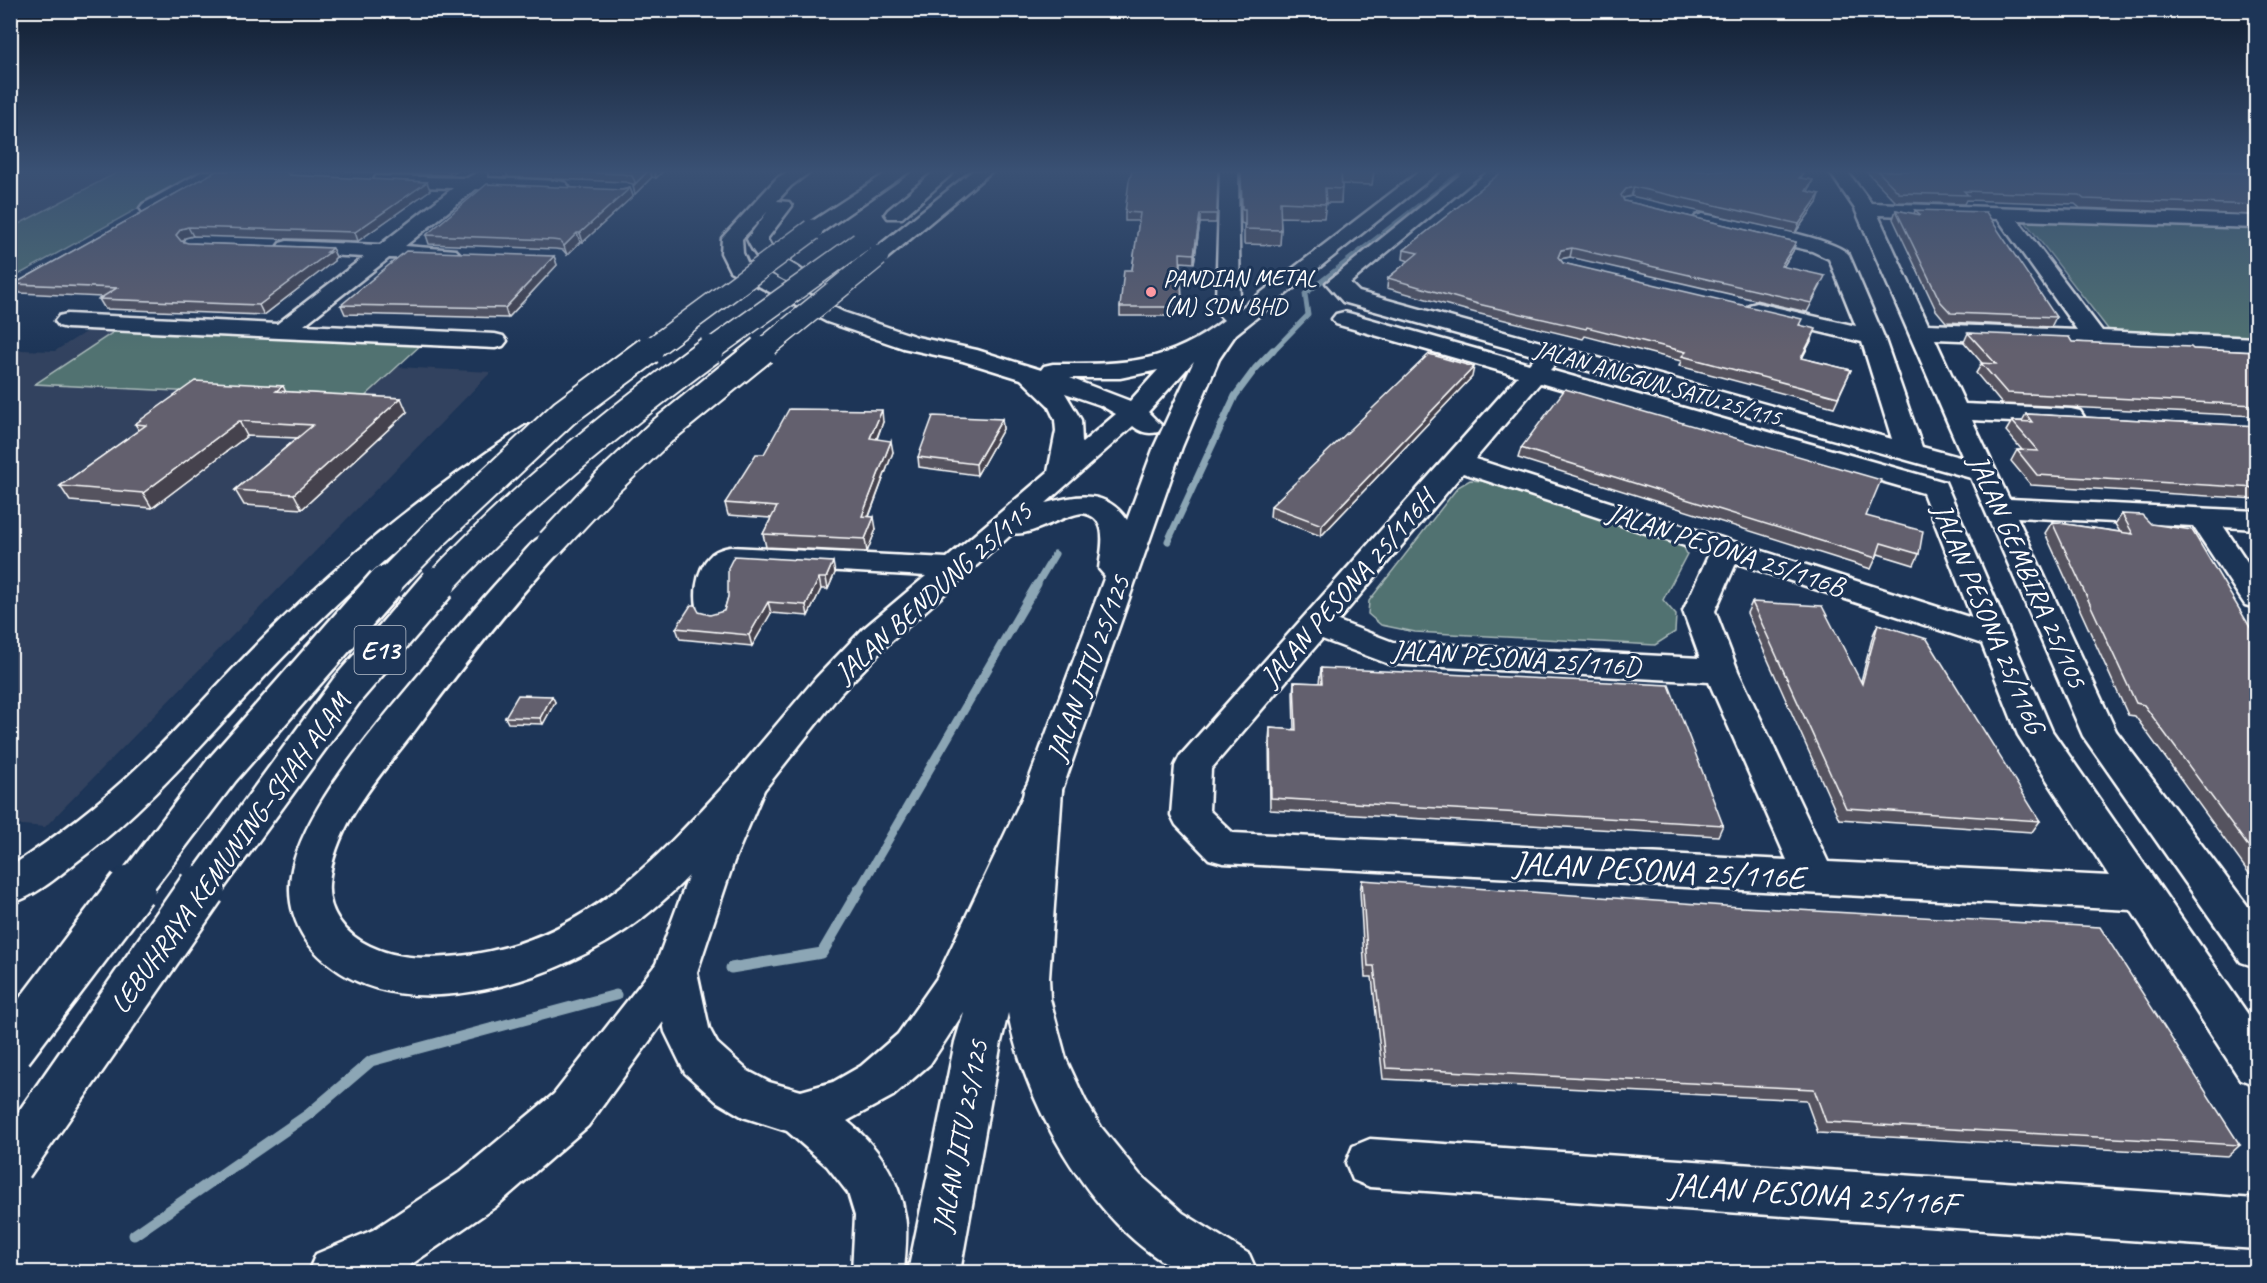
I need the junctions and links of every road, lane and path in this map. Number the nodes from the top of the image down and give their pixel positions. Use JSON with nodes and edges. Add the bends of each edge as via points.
{"nodes":[{"id":1,"x":411,"y":231,"type":"edge"},
{"id":2,"x":739,"y":231,"type":"edge"},
{"id":3,"x":811,"y":231,"type":"edge"},
{"id":4,"x":887,"y":231,"type":"edge"},
{"id":5,"x":895,"y":231,"type":"edge"},
{"id":6,"x":1228,"y":231,"type":"edge"},
{"id":7,"x":1354,"y":231,"type":"edge"},
{"id":8,"x":1402,"y":231,"type":"edge"},
{"id":9,"x":1750,"y":231,"type":"edge"},
{"id":10,"x":1875,"y":231,"type":"edge"},
{"id":11,"x":2016,"y":231,"type":"edge"},
{"id":12,"x":272,"y":247,"type":"edge"},
{"id":13,"x":869,"y":249,"type":"junction"},
{"id":14,"x":385,"y":251,"type":"junction"},
{"id":15,"x":464,"y":254,"type":"edge"},
{"id":16,"x":1737,"y":305,"type":"edge"},
{"id":17,"x":1344,"y":319,"type":"dead end"},
{"id":18,"x":67,"y":321,"type":"dead end"},
{"id":19,"x":1234,"y":324,"type":"junction"},
{"id":20,"x":282,"y":331,"type":"junction"},
{"id":21,"x":1920,"y":331,"type":"junction"},
{"id":22,"x":1872,"y":337,"type":"junction"},
{"id":23,"x":2095,"y":339,"type":"junction"},
{"id":24,"x":495,"y":340,"type":"dead end"},
{"id":25,"x":2256,"y":345,"type":"edge"},
{"id":26,"x":1183,"y":357,"type":"junction"},
{"id":27,"x":1543,"y":363,"type":"junction"},
{"id":28,"x":1018,"y":371,"type":"junction"},
{"id":29,"x":1956,"y":411,"type":"junction"},
{"id":30,"x":564,"y":413,"type":"junction"},
{"id":31,"x":1133,"y":413,"type":"junction"},
{"id":32,"x":2095,"y":418,"type":"edge"},
{"id":33,"x":1168,"y":447,"type":"junction"},
{"id":34,"x":1910,"y":453,"type":"junction"},
{"id":35,"x":1457,"y":462,"type":"junction"},
{"id":36,"x":1984,"y":473,"type":"junction"},
{"id":37,"x":1061,"y":475,"type":"junction"},
{"id":38,"x":1999,"y":507,"type":"junction"},
{"id":39,"x":2203,"y":518,"type":"junction"},
{"id":40,"x":2256,"y":520,"type":"edge"},
{"id":41,"x":1726,"y":549,"type":"junction"},
{"id":42,"x":962,"y":560,"type":"junction"},
{"id":43,"x":2256,"y":598,"type":"edge"},
{"id":44,"x":1111,"y":607,"type":"junction"},
{"id":45,"x":714,"y":614,"type":"edge"},
{"id":46,"x":1316,"y":624,"type":"junction"},
{"id":47,"x":1996,"y":637,"type":"junction"},
{"id":48,"x":1721,"y":671,"type":"junction"},
{"id":49,"x":748,"y":784,"type":"junction"},
{"id":50,"x":1043,"y":790,"type":"junction"},
{"id":51,"x":1190,"y":815,"type":"joint"},
{"id":52,"x":1815,"y":877,"type":"junction"},
{"id":53,"x":10,"y":888,"type":"edge"},
{"id":54,"x":2141,"y":894,"type":"junction"},
{"id":55,"x":2256,"y":949,"type":"edge"},
{"id":56,"x":675,"y":972,"type":"junction"},
{"id":57,"x":10,"y":1049,"type":"edge"},
{"id":58,"x":2256,"y":1064,"type":"edge"},
{"id":59,"x":801,"y":1113,"type":"junction"},
{"id":60,"x":1370,"y":1163,"type":"dead end"},
{"id":61,"x":10,"y":1164,"type":"edge"},
{"id":62,"x":2256,"y":1224,"type":"edge"},
{"id":63,"x":334,"y":1272,"type":"edge"},
{"id":64,"x":878,"y":1272,"type":"edge"},
{"id":65,"x":934,"y":1272,"type":"edge"},
{"id":66,"x":1231,"y":1272,"type":"edge"}],
"edges":[{"from":1,"to":14,"type":"main road"},
{"from":2,"to":28,"type":"main road","via":[[732,238],[732,253],[738,266],[835,317],[910,343]]},
{"from":3,"to":30,"type":"main road","name":"LEBUHRAYA KEMUNING–SHAH ALAM","number":"E13","bridge":true},
{"from":4,"to":13,"type":"main road","number":"E13"},
{"from":5,"to":13,"type":"main road"},
{"from":6,"to":19,"type":"main road","via":[[1227,301]]},
{"from":7,"to":19,"type":"main road","name":"JALAN JITU 25/125"},
{"from":8,"to":27,"type":"main road","name":"JALAN ANGGUN SATU 25/115","via":[[1337,283],[1352,297]]},
{"from":9,"to":22,"type":"main road","via":[[1819,246],[1838,255]]},
{"from":10,"to":21,"type":"main road","name":"JALAN GEMBIRA 25/105"},
{"from":11,"to":23,"type":"main road"},
{"from":12,"to":14,"type":"main road"},
{"from":13,"to":49,"type":"main road","bridge":true,"via":[[607,483],[507,589],[363,771],[323,834],[309,886],[310,905],[317,924],[334,945],[359,962],[387,972],[440,977],[482,971],[548,951],[591,931],[627,907],[659,880]]},
{"from":13,"to":61,"type":"main road","name":"LEBUHRAYA KEMUNING–SHAH ALAM","number":"E13","bridge":true,"via":[[715,345],[639,402],[490,532],[428,596],[360,673],[276,787]]},
{"from":14,"to":15,"type":"main road"},
{"from":14,"to":20,"type":"main road"},
{"from":16,"to":22,"type":"main road"},
{"from":17,"to":27,"type":"main road"},
{"from":18,"to":20,"type":"main road"},
{"from":19,"to":26,"type":"main road","name":"JALAN BENDUNG 25/115"},
{"from":19,"to":33,"type":"main road","name":"JALAN JITU 25/125","via":[[1207,359]]},
{"from":20,"to":24,"type":"main road"},
{"from":21,"to":23,"type":"main road"},
{"from":21,"to":29,"type":"main road","name":"JALAN GEMBIRA 25/105"},
{"from":22,"to":34,"type":"main road"},
{"from":23,"to":25,"type":"main road"},
{"from":26,"to":28,"type":"main road","via":[[1120,371]]},
{"from":26,"to":31,"type":"main road","name":"JALAN BENDUNG 25/115"},
{"from":27,"to":34,"type":"main road","name":"JALAN ANGGUN SATU 25/115"},
{"from":27,"to":35,"type":"main road","name":"JALAN PESONA 25/116H"},
{"from":27,"to":47,"type":"main road","name":"JALAN PESONA 25/116G","via":[[1935,488]]},
{"from":28,"to":31,"type":"main road","via":[[1110,400]]},
{"from":28,"to":37,"type":"main road","via":[[1047,388],[1068,414],[1070,445]]},
{"from":29,"to":32,"type":"main road"},
{"from":29,"to":36,"type":"main road","name":"JALAN GEMBIRA 25/105"},
{"from":30,"to":53,"type":"main road","bridge":true,"via":[[474,472],[382,545],[284,636],[152,775],[102,820]]},
{"from":30,"to":57,"type":"main road","name":"LEBUHRAYA KEMUNING–SHAH ALAM","number":"E13","bridge":true,"via":[[435,534],[307,670],[222,770]]},
{"from":31,"to":33,"type":"main road"},
{"from":31,"to":37,"type":"main road","name":"JALAN BENDUNG 25/115"},
{"from":33,"to":44,"type":"main road","name":"JALAN JITU 25/125"},
{"from":34,"to":36,"type":"main road","name":"JALAN ANGGUN SATU 25/115"},
{"from":35,"to":41,"type":"main road","name":"JALAN PESONA 25/116B"},
{"from":35,"to":46,"type":"main road","name":"JALAN PESONA 25/116H"},
{"from":36,"to":38,"type":"main road","name":"JALAN GEMBIRA 25/105"},
{"from":37,"to":42,"type":"main road","name":"JALAN BENDUNG 25/115"},
{"from":38,"to":39,"type":"main road"},
{"from":38,"to":55,"type":"main road","name":"JALAN GEMBIRA 25/105","via":[[2101,736]]},
{"from":39,"to":40,"type":"main road"},
{"from":39,"to":43,"type":"main road"},
{"from":41,"to":47,"type":"main road","name":"JALAN PESONA 25/116B"},
{"from":41,"to":48,"type":"main road","via":[[1700,611]]},
{"from":42,"to":44,"type":"main road","via":[[1048,511],[1067,505],[1095,507],[1107,513],[1117,532]]},
{"from":42,"to":45,"type":"main road","via":[[730,556],[722,560],[711,587]]},
{"from":42,"to":49,"type":"main road","name":"JALAN BENDUNG 25/115","via":[[875,637],[828,686]]},
{"from":44,"to":50,"type":"main road","name":"JALAN JITU 25/125"},
{"from":46,"to":48,"type":"main road","name":"JALAN PESONA 25/116D","via":[[1389,653]]},
{"from":46,"to":51,"type":"main road","name":"JALAN PESONA 25/116H","via":[[1193,766]]},
{"from":47,"to":54,"type":"main road","name":"JALAN PESONA 25/116G","via":[[2036,735]]},
{"from":48,"to":52,"type":"main road"},
{"from":49,"to":56,"type":"main road","name":"JALAN BENDUNG 25/115","via":[[714,861]]},
{"from":50,"to":59,"type":"main road","via":[[953,991],[914,1049],[877,1081],[843,1101]]},
{"from":50,"to":65,"type":"main road","name":"JALAN JITU 25/125","via":[[978,1042]]},
{"from":50,"to":66,"type":"main road","via":[[1028,998],[1064,1112],[1105,1174],[1146,1216]]},
{"from":51,"to":52,"type":"main road","name":"JALAN PESONA 25/116E","via":[[1223,848]]},
{"from":52,"to":54,"type":"main road","name":"JALAN PESONA 25/116E"},
{"from":54,"to":58,"type":"main road","name":"JALAN PESONA 25/116G"},
{"from":56,"to":59,"type":"main road","via":[[687,1032],[701,1058],[732,1086],[760,1101]]},
{"from":56,"to":63,"type":"main road","via":[[571,1110],[477,1190],[391,1248]]},
{"from":59,"to":64,"type":"main road","via":[[844,1149],[869,1180],[880,1216]]},
{"from":60,"to":62,"type":"main road","name":"JALAN PESONA 25/116F"}]}
